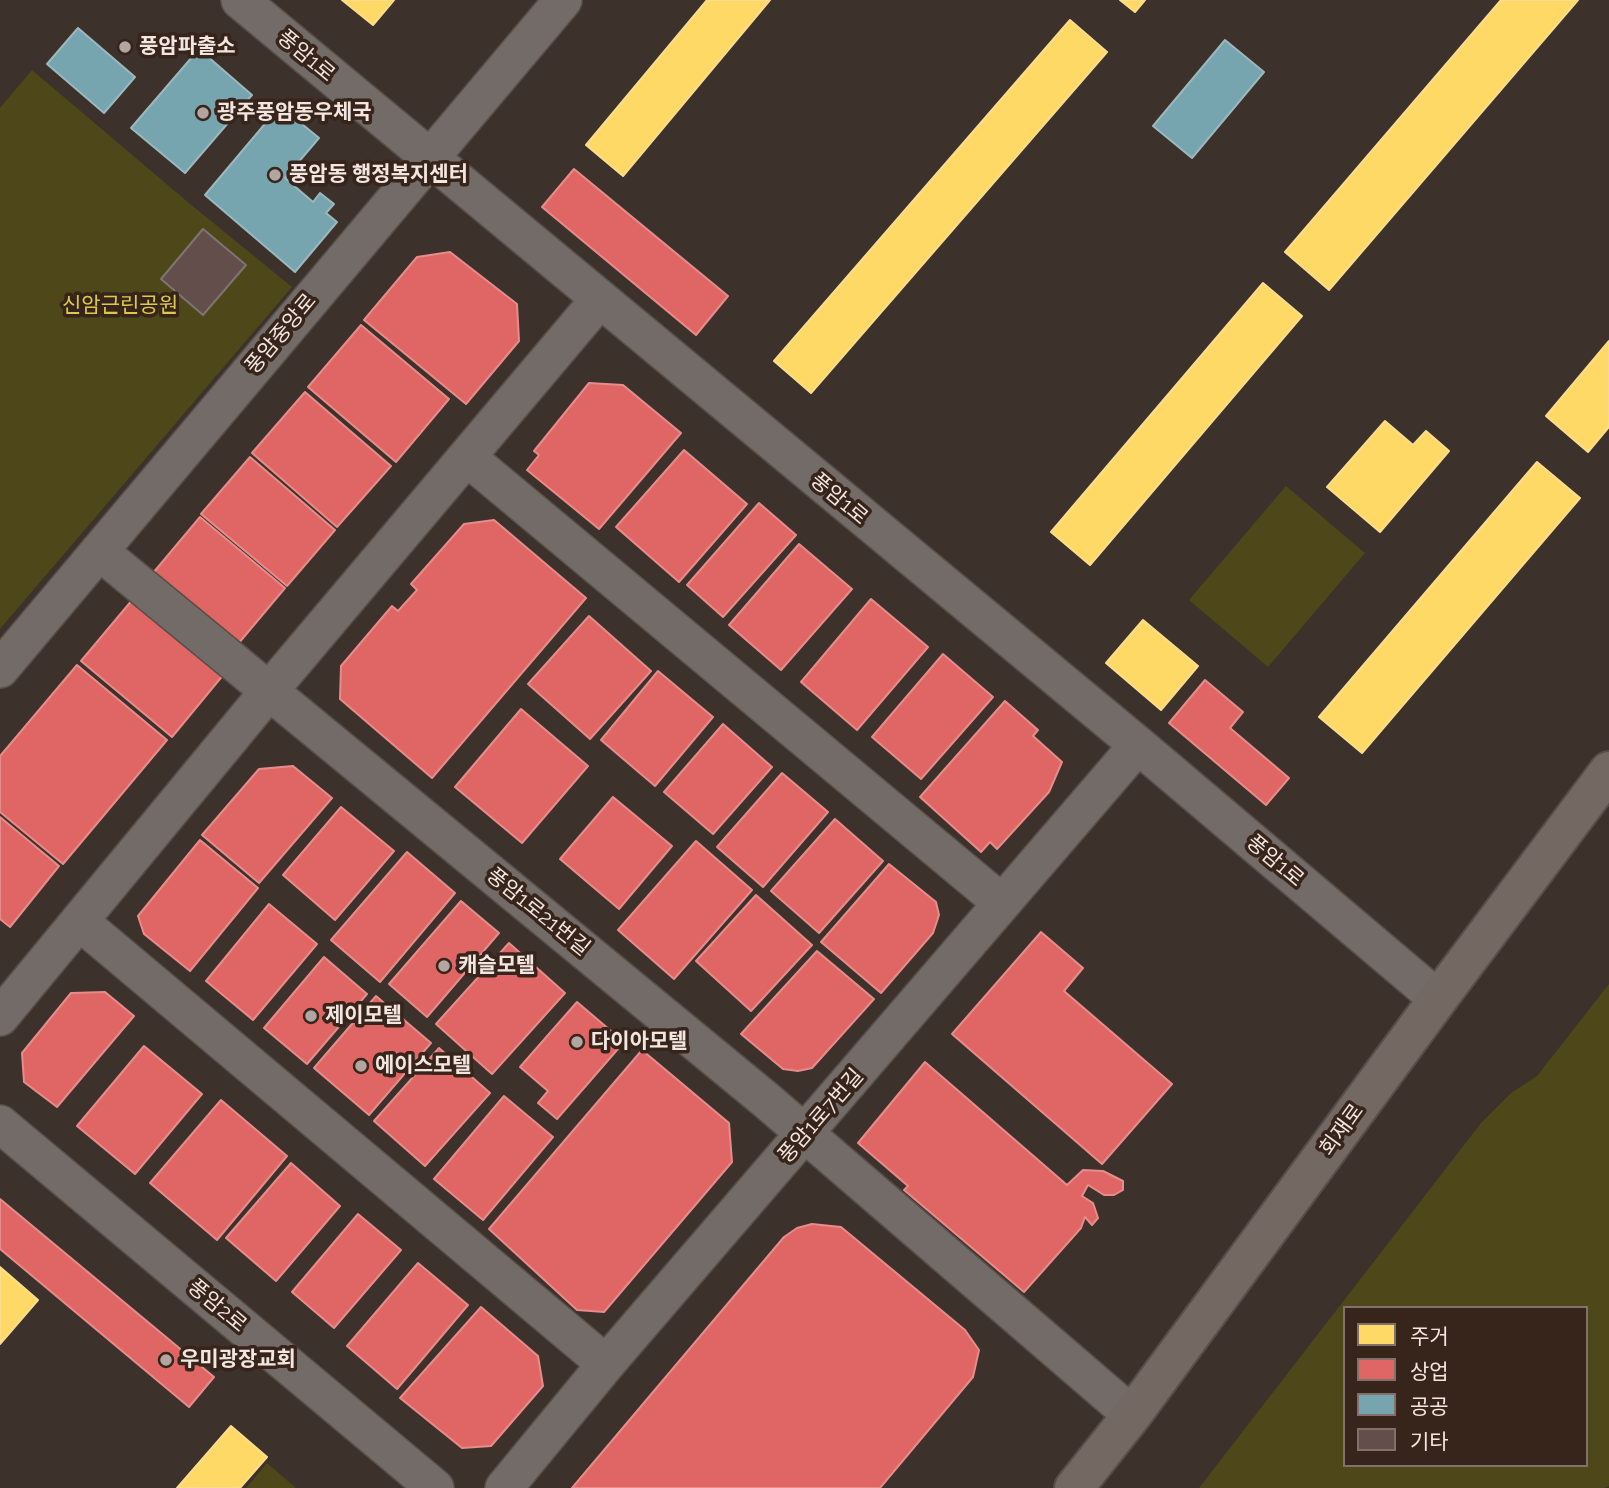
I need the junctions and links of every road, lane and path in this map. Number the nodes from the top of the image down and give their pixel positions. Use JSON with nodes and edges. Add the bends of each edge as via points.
{"nodes":[{"id":1,"x":240,"y":0,"type":"edge"},
{"id":2,"x":562,"y":0,"type":"edge"},
{"id":3,"x":429,"y":158,"type":"junction"},
{"id":4,"x":599,"y":300,"type":"junction"},
{"id":5,"x":468,"y":458,"type":"junction"},
{"id":6,"x":99,"y":551,"type":"junction"},
{"id":7,"x":0,"y":669,"type":"edge"},
{"id":8,"x":269,"y":691,"type":"junction"},
{"id":9,"x":1138,"y":745,"type":"junction"},
{"id":10,"x":1609,"y":771,"type":"edge"},
{"id":11,"x":1002,"y":903,"type":"junction"},
{"id":12,"x":79,"y":921,"type":"junction"},
{"id":13,"x":1438,"y":999,"type":"junction"},
{"id":14,"x":0,"y":1017,"type":"edge"},
{"id":15,"x":0,"y":1124,"type":"edge"},
{"id":16,"x":806,"y":1133,"type":"junction"},
{"id":17,"x":606,"y":1364,"type":"junction"},
{"id":18,"x":1132,"y":1415,"type":"junction"},
{"id":19,"x":435,"y":1488,"type":"edge"},
{"id":20,"x":504,"y":1488,"type":"edge"},
{"id":21,"x":1074,"y":1488,"type":"edge"}],
"edges":[{"from":1,"to":3,"type":"street","name":"풍암1로"},
{"from":2,"to":3,"type":"street","name":"풍암중앙로"},
{"from":3,"to":4,"type":"street","name":"풍암1로"},
{"from":3,"to":6,"type":"street","name":"풍암중앙로"},
{"from":4,"to":5,"type":"street"},
{"from":4,"to":9,"type":"street","name":"풍암1로"},
{"from":5,"to":8,"type":"street"},
{"from":5,"to":11,"type":"street"},
{"from":6,"to":7,"type":"street","name":"풍암중앙로"},
{"from":6,"to":8,"type":"street","name":"풍암1로21번길"},
{"from":8,"to":12,"type":"street"},
{"from":8,"to":16,"type":"street","name":"풍암1로21번길"},
{"from":9,"to":11,"type":"street","name":"풍암1로7번길"},
{"from":9,"to":13,"type":"street","name":"풍암1로"},
{"from":10,"to":13,"type":"main road","name":"회재로"},
{"from":11,"to":16,"type":"street","name":"풍암1로7번길"},
{"from":12,"to":14,"type":"street"},
{"from":12,"to":17,"type":"street"},
{"from":13,"to":18,"type":"main road","name":"회재로"},
{"from":15,"to":19,"type":"street","name":"풍암2로"},
{"from":16,"to":17,"type":"street","name":"풍암1로7번길"},
{"from":16,"to":18,"type":"street","name":"풍암1로21번길"},
{"from":17,"to":20,"type":"street","name":"풍암1로7번길"},
{"from":18,"to":21,"type":"main road","name":"회재로"}]}
